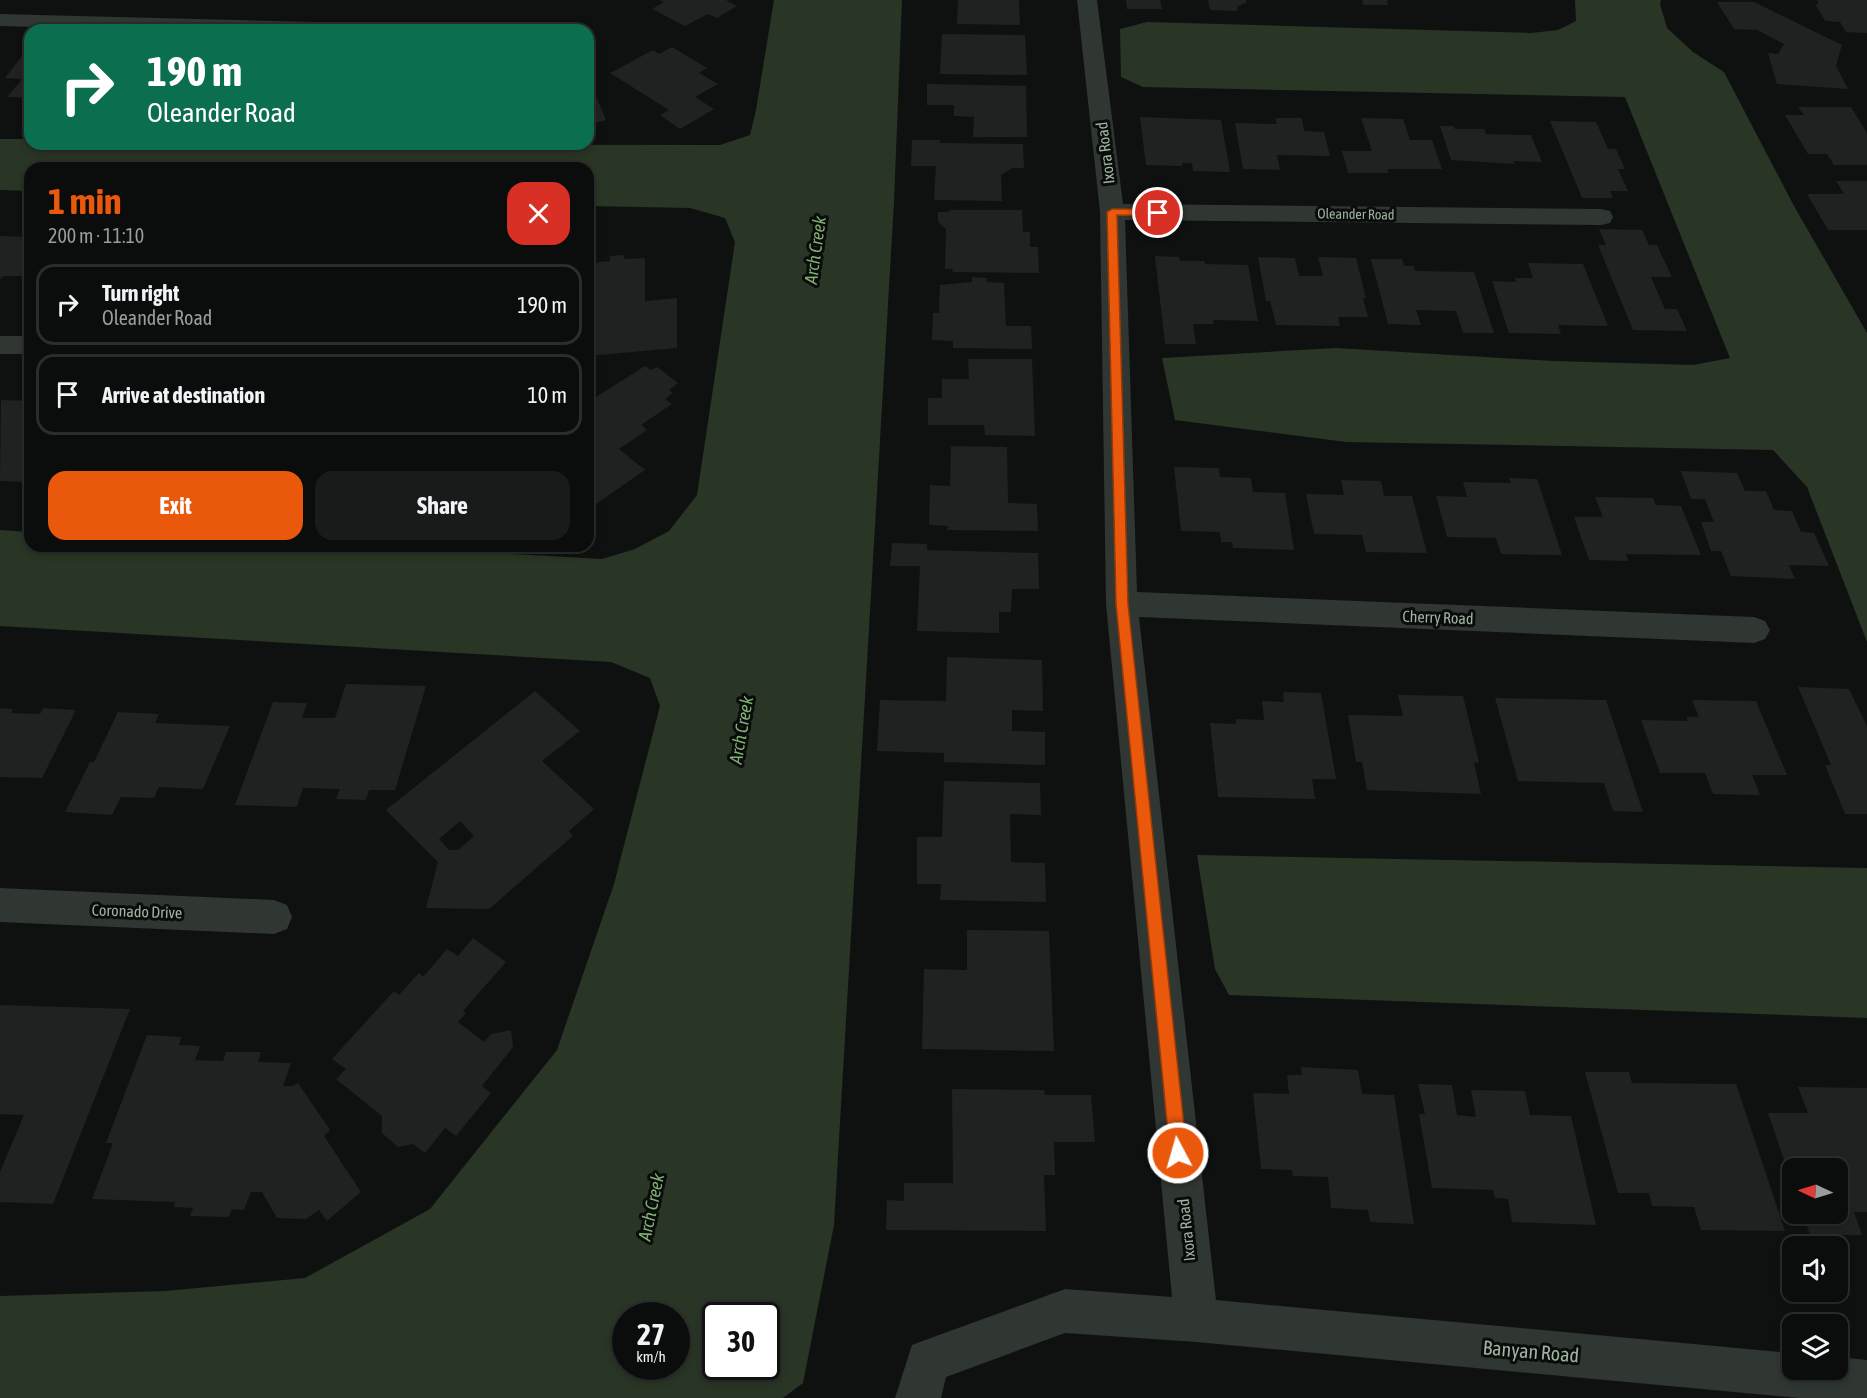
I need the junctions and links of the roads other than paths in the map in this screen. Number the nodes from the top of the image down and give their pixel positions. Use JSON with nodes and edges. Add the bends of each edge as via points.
{"nodes":[{"id":1,"x":1087,"y":0,"type":"edge"},
{"id":2,"x":0,"y":20,"type":"edge"},
{"id":3,"x":156,"y":24,"type":"edge"},
{"id":4,"x":1112,"y":212,"type":"junction"},
{"id":5,"x":1600,"y":217,"type":"dead end"},
{"id":6,"x":0,"y":345,"type":"edge"},
{"id":7,"x":24,"y":345,"type":"edge"},
{"id":8,"x":1122,"y":604,"type":"junction"},
{"id":9,"x":1754,"y":630,"type":"dead end"},
{"id":10,"x":0,"y":905,"type":"edge"},
{"id":11,"x":274,"y":917,"type":"dead end"},
{"id":12,"x":1196,"y":1320,"type":"junction"},
{"id":13,"x":1867,"y":1382,"type":"edge"},
{"id":14,"x":918,"y":1398,"type":"edge"}],
"edges":[{"from":1,"to":4,"type":"street","name":"Ixora Road"},
{"from":2,"to":3,"type":"street"},
{"from":4,"to":5,"type":"street","name":"Oleander Road"},
{"from":4,"to":8,"type":"street","name":"Ixora Road"},
{"from":6,"to":7,"type":"street"},
{"from":8,"to":9,"type":"street","name":"Cherry Road"},
{"from":8,"to":12,"type":"street","name":"Ixora Road"},
{"from":10,"to":11,"type":"street","name":"Coronado Drive"},
{"from":12,"to":13,"type":"street","name":"Banyan Road"},
{"from":12,"to":14,"type":"street","via":[[1065,1311],[928,1360]]}]}
